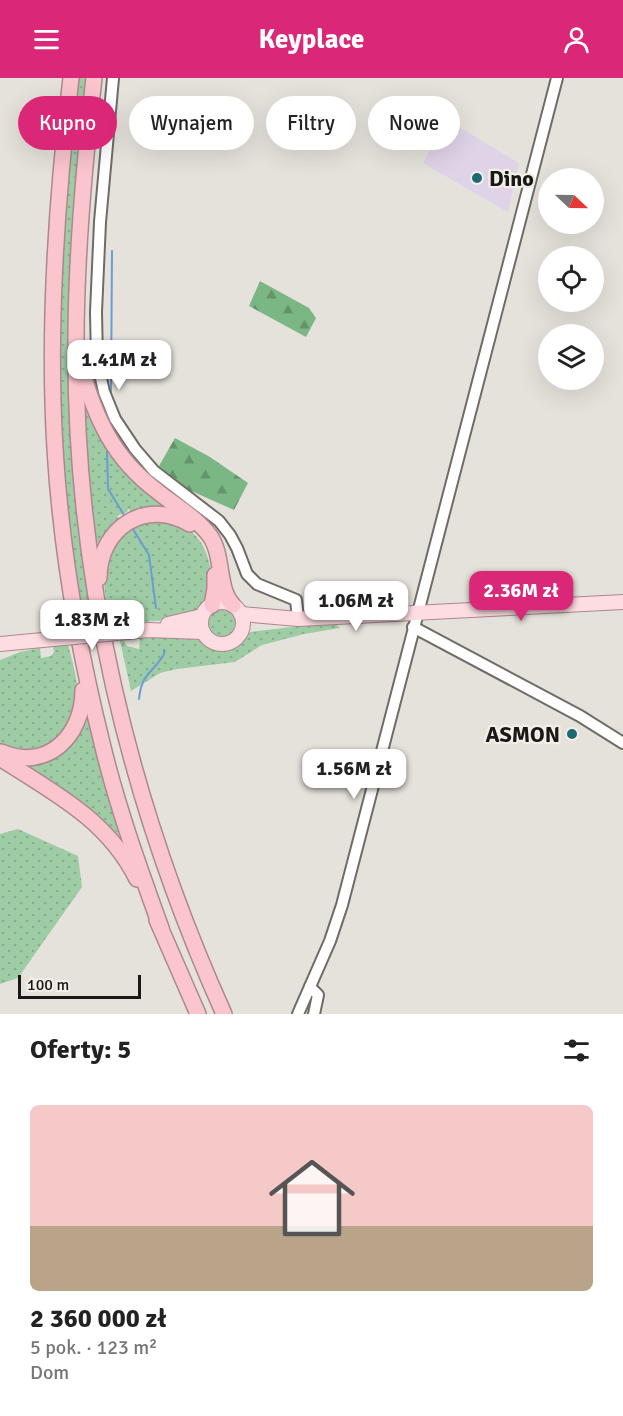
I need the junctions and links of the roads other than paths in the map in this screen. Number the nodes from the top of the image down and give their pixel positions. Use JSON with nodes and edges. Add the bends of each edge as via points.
{"nodes":[{"id":1,"x":71,"y":78,"type":"edge"},
{"id":2,"x":94,"y":78,"type":"edge"},
{"id":3,"x":114,"y":78,"type":"edge"},
{"id":4,"x":557,"y":78,"type":"edge"},
{"id":5,"x":76,"y":342,"type":"junction"},
{"id":6,"x":623,"y":602,"type":"edge"},
{"id":7,"x":207,"y":610,"type":"junction"},
{"id":8,"x":237,"y":610,"type":"junction"},
{"id":9,"x":98,"y":611,"type":"junction"},
{"id":10,"x":417,"y":612,"type":"junction"},
{"id":11,"x":296,"y":619,"type":"junction"},
{"id":12,"x":414,"y":627,"type":"junction"},
{"id":13,"x":148,"y":630,"type":"junction"},
{"id":14,"x":241,"y":630,"type":"junction"},
{"id":15,"x":203,"y":632,"type":"junction"},
{"id":16,"x":34,"y":641,"type":"junction"},
{"id":17,"x":0,"y":644,"type":"edge"},
{"id":18,"x":0,"y":653,"type":"edge"},
{"id":19,"x":83,"y":663,"type":"junction"},
{"id":20,"x":623,"y":743,"type":"edge"},
{"id":21,"x":0,"y":752,"type":"edge"},
{"id":22,"x":0,"y":758,"type":"edge"},
{"id":23,"x":160,"y":928,"type":"junction"},
{"id":24,"x":310,"y":987,"type":"junction"},
{"id":25,"x":198,"y":1014,"type":"edge"},
{"id":26,"x":224,"y":1014,"type":"edge"},
{"id":27,"x":298,"y":1014,"type":"edge"},
{"id":28,"x":314,"y":1014,"type":"edge"}],
"edges":[{"from":1,"to":19,"type":"highway","via":[[55,241],[53,405],[59,500]]},
{"from":2,"to":5,"type":"highway","via":[[82,200]]},
{"from":3,"to":11,"type":"street","via":[[96,312],[97,360],[104,392],[115,419],[135,449],[154,471],[219,521],[257,584],[296,600]]},
{"from":4,"to":10,"type":"street"},
{"from":5,"to":8,"type":"highway","via":[[94,411],[111,443],[144,481],[208,534],[216,547],[226,595]]},
{"from":5,"to":9,"type":"highway","via":[[83,500]]},
{"from":6,"to":10,"type":"main road"},
{"from":7,"to":8,"type":"main road","via":[[221,602]]},
{"from":7,"to":9,"type":"highway","via":[[215,589],[215,568],[205,538],[177,517],[157,514],[130,521],[107,543],[100,562]]},
{"from":7,"to":13,"type":"main road"},
{"from":7,"to":15,"type":"main road"},
{"from":8,"to":11,"type":"main road"},
{"from":8,"to":14,"type":"main road","via":[[243,620]]},
{"from":9,"to":26,"type":"highway","via":[[126,742],[154,838]]},
{"from":10,"to":11,"type":"main road"},
{"from":10,"to":12,"type":"street"},
{"from":11,"to":14,"type":"main road"},
{"from":12,"to":20,"type":"street"},
{"from":12,"to":24,"type":"street","via":[[342,905]]},
{"from":13,"to":15,"type":"main road"},
{"from":13,"to":16,"type":"main road","bridge":true},
{"from":14,"to":15,"type":"main road","via":[[236,639],[224,644],[211,641]]},
{"from":16,"to":17,"type":"main road"},
{"from":16,"to":18,"type":"main road"},
{"from":19,"to":21,"type":"highway","via":[[83,709],[67,740],[36,756]]},
{"from":19,"to":23,"type":"highway","via":[[116,794]]},
{"from":22,"to":23,"type":"highway","via":[[70,803],[100,828],[132,870]]},
{"from":23,"to":25,"type":"highway"},
{"from":24,"to":27,"type":"street"},
{"from":24,"to":28,"type":"street","via":[[318,995]]}]}
